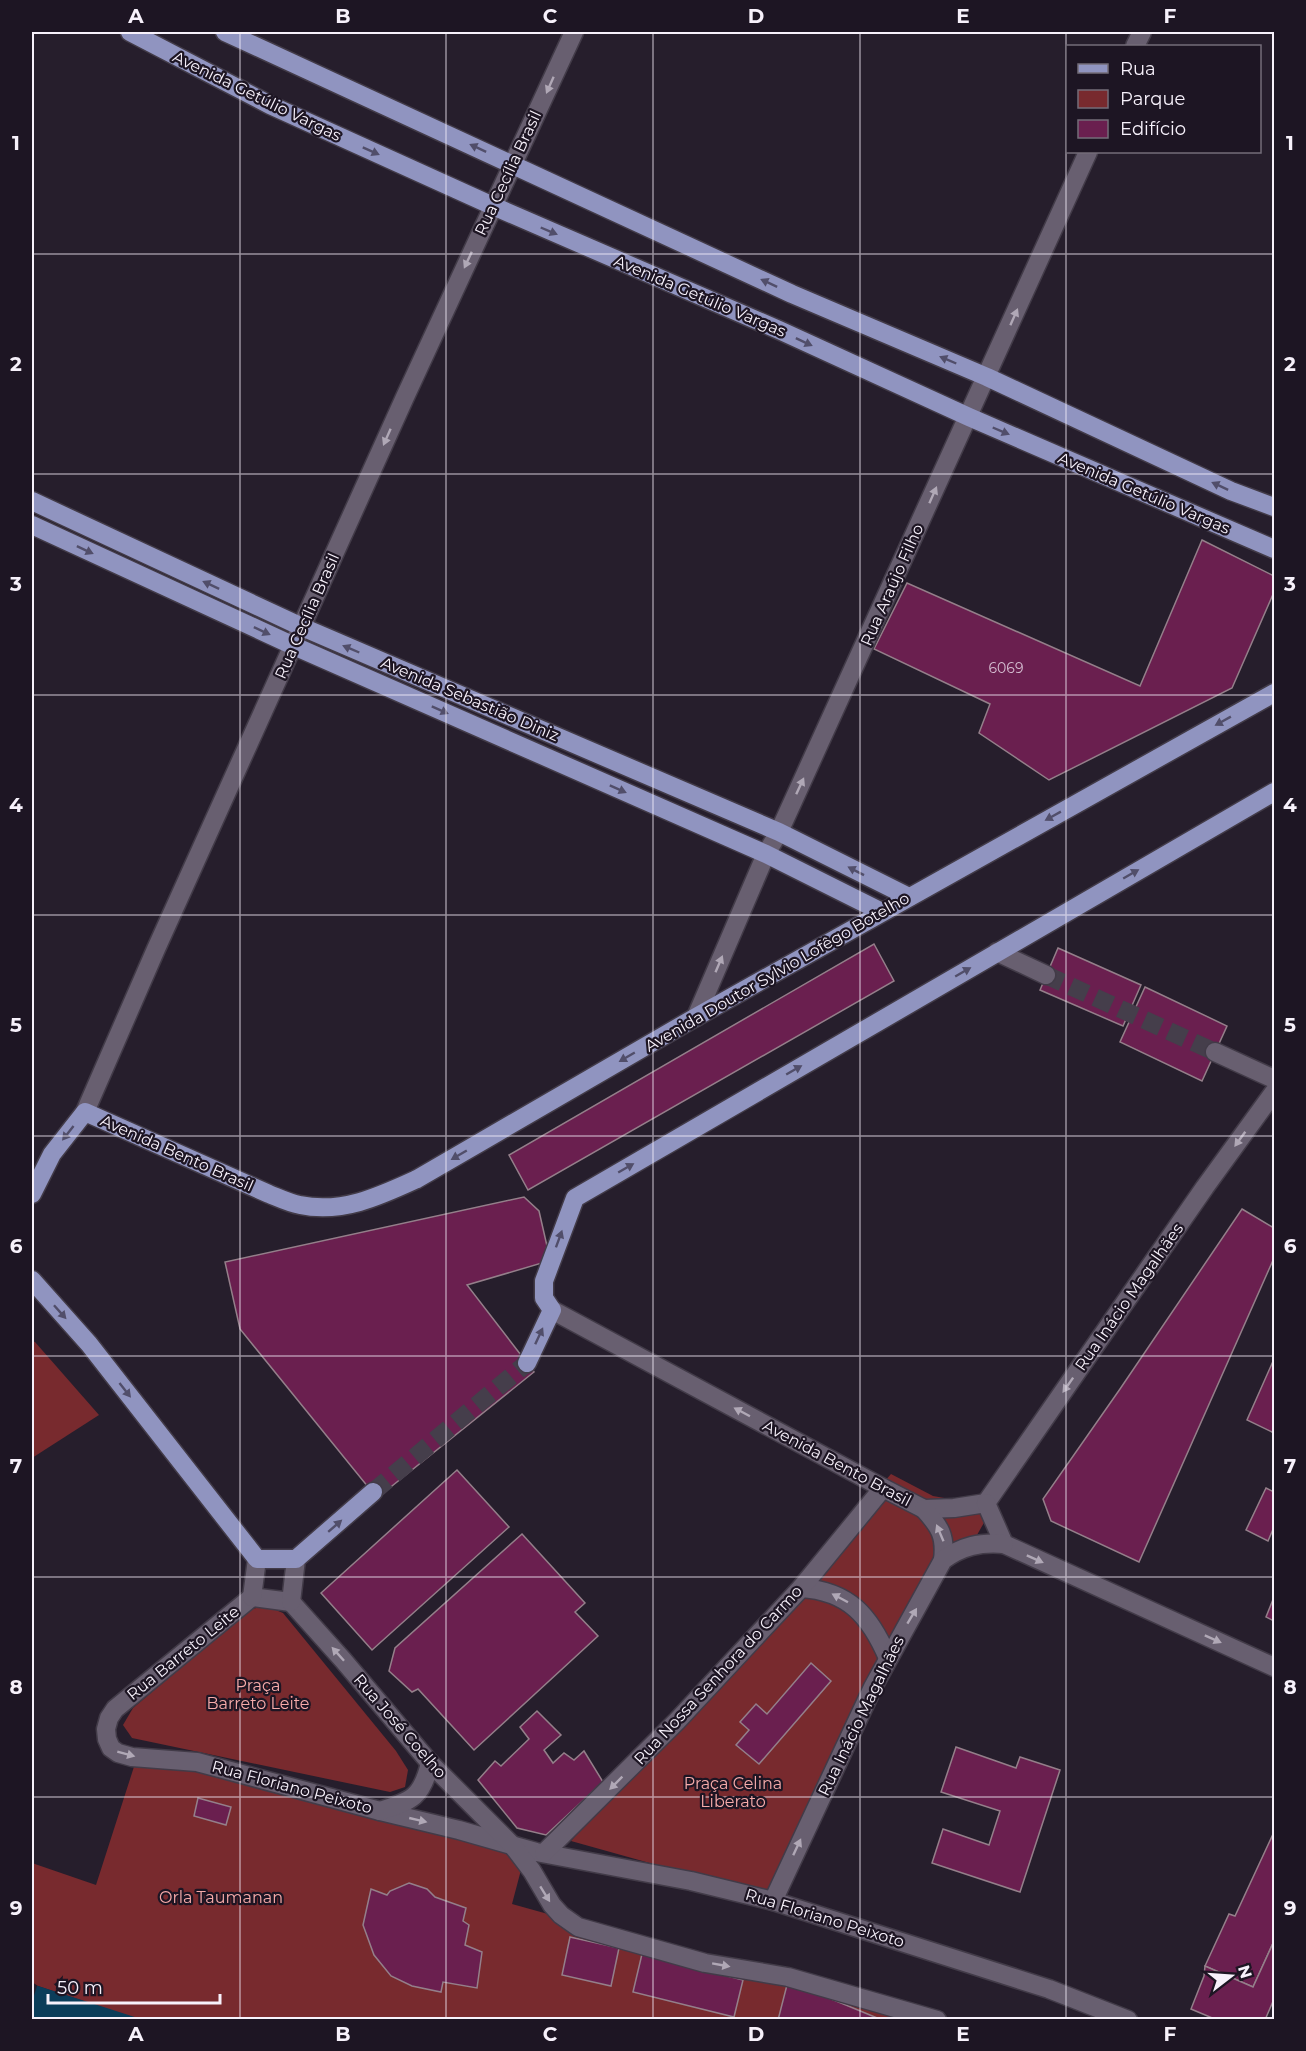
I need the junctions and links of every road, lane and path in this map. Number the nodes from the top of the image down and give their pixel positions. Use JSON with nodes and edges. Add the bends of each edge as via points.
{"nodes":[{"id":1,"x":130,"y":32,"type":"edge"},
{"id":2,"x":225,"y":32,"type":"edge"},
{"id":3,"x":574,"y":32,"type":"edge"},
{"id":4,"x":1088,"y":153,"type":"edge"},
{"id":5,"x":514,"y":164,"type":"junction"},
{"id":6,"x":493,"y":206,"type":"junction"},
{"id":7,"x":987,"y":377,"type":"junction"},
{"id":8,"x":969,"y":417,"type":"junction"},
{"id":9,"x":32,"y":501,"type":"edge"},
{"id":10,"x":1275,"y":507,"type":"edge"},
{"id":11,"x":32,"y":525,"type":"edge"},
{"id":12,"x":1275,"y":549,"type":"edge"},
{"id":13,"x":302,"y":627,"type":"junction"},
{"id":14,"x":294,"y":646,"type":"junction"},
{"id":15,"x":1272,"y":697,"type":"edge"},
{"id":16,"x":1275,"y":792,"type":"edge"},
{"id":17,"x":779,"y":832,"type":"junction"},
{"id":18,"x":766,"y":854,"type":"junction"},
{"id":19,"x":909,"y":897,"type":"junction"},
{"id":20,"x":882,"y":912,"type":"junction"},
{"id":21,"x":997,"y":952,"type":"junction"},
{"id":22,"x":1046,"y":975,"type":"tunnel mouth"},
{"id":23,"x":696,"y":1017,"type":"junction"},
{"id":24,"x":1215,"y":1052,"type":"tunnel mouth"},
{"id":25,"x":1275,"y":1080,"type":"edge"},
{"id":26,"x":1275,"y":1092,"type":"edge"},
{"id":27,"x":85,"y":1112,"type":"junction"},
{"id":28,"x":32,"y":1194,"type":"edge"},
{"id":29,"x":269,"y":1194,"type":"joint"},
{"id":30,"x":33,"y":1285,"type":"edge"},
{"id":31,"x":552,"y":1310,"type":"junction"},
{"id":32,"x":527,"y":1363,"type":"tunnel mouth"},
{"id":33,"x":883,"y":1488,"type":"junction"},
{"id":34,"x":373,"y":1492,"type":"tunnel mouth"},
{"id":35,"x":986,"y":1503,"type":"junction"},
{"id":36,"x":924,"y":1509,"type":"junction"},
{"id":37,"x":1004,"y":1544,"type":"junction"},
{"id":38,"x":257,"y":1559,"type":"junction"},
{"id":39,"x":296,"y":1559,"type":"junction"},
{"id":40,"x":943,"y":1560,"type":"junction"},
{"id":41,"x":801,"y":1588,"type":"junction"},
{"id":42,"x":252,"y":1597,"type":"junction"},
{"id":43,"x":291,"y":1602,"type":"junction"},
{"id":44,"x":888,"y":1658,"type":"junction"},
{"id":45,"x":1275,"y":1667,"type":"edge"},
{"id":46,"x":115,"y":1709,"type":"joint"},
{"id":47,"x":430,"y":1763,"type":"junction"},
{"id":48,"x":380,"y":1810,"type":"junction"},
{"id":49,"x":513,"y":1846,"type":"junction"},
{"id":50,"x":544,"y":1853,"type":"junction"},
{"id":51,"x":773,"y":1901,"type":"junction"},
{"id":52,"x":937,"y":2019,"type":"edge"},
{"id":53,"x":1128,"y":2019,"type":"edge"}],
"edges":[{"from":1,"to":6,"type":"main road","name":"Avenida Getúlio Vargas","one_way":true,"via":[[270,105]]},
{"from":5,"to":2,"type":"main road","one_way":true},
{"from":3,"to":5,"type":"street","name":"Rua Cecília Brasil","one_way":true},
{"from":7,"to":4,"type":"street","name":"Rua Araújo Filho","one_way":true},
{"from":5,"to":6,"type":"street","name":"Rua Cecília Brasil"},
{"from":7,"to":5,"type":"main road","one_way":true,"via":[[792,294]]},
{"from":6,"to":8,"type":"main road","name":"Avenida Getúlio Vargas","one_way":true},
{"from":6,"to":13,"type":"street","name":"Rua Cecília Brasil","one_way":true},
{"from":7,"to":8,"type":"street","name":"Rua Araújo Filho"},
{"from":10,"to":7,"type":"main road","one_way":true,"via":[[1231,491]]},
{"from":8,"to":12,"type":"main road","name":"Avenida Getúlio Vargas","one_way":true},
{"from":17,"to":8,"type":"street","name":"Rua Araújo Filho","one_way":true},
{"from":13,"to":9,"type":"main road","name":"Avenida Sebastião Diniz","one_way":true},
{"from":11,"to":14,"type":"main road","name":"Avenida Sebastião Diniz","one_way":true},
{"from":13,"to":14,"type":"street","name":"Rua Cecília Brasil"},
{"from":17,"to":13,"type":"main road","name":"Avenida Sebastião Diniz","one_way":true},
{"from":14,"to":18,"type":"main road","name":"Avenida Sebastião Diniz","one_way":true},
{"from":14,"to":27,"type":"street","name":"Rua Cecília Brasil"},
{"from":15,"to":19,"type":"main road","name":"Avenida Doutor Sylvio Lofêgo Botelho","one_way":true},
{"from":21,"to":16,"type":"main road","one_way":true},
{"from":17,"to":18,"type":"street","name":"Rua Araújo Filho"},
{"from":19,"to":17,"type":"main road","name":"Avenida Sebastião Diniz","one_way":true},
{"from":18,"to":20,"type":"main road","name":"Avenida Sebastião Diniz"},
{"from":23,"to":18,"type":"street","name":"Rua Araújo Filho","one_way":true},
{"from":19,"to":20,"type":"main road","name":"Avenida Doutor Sylvio Lofêgo Botelho"},
{"from":20,"to":23,"type":"main road","name":"Avenida Doutor Sylvio Lofêgo Botelho"},
{"from":21,"to":22,"type":"street"},
{"from":31,"to":21,"type":"main road","one_way":true,"via":[[544,1298],[544,1281],[575,1198]]},
{"from":23,"to":29,"type":"main road","name":"Avenida Doutor Sylvio Lofêgo Botelho","one_way":true,"via":[[417,1179],[378,1197],[352,1205],[325,1207],[300,1205]]},
{"from":24,"to":25,"type":"street"},
{"from":26,"to":35,"type":"street","name":"Rua Inácio Magalhães","one_way":true},
{"from":27,"to":28,"type":"main road","name":"Rua Cecília Brasil","one_way":true,"via":[[52,1154]]},
{"from":27,"to":29,"type":"main road","name":"Avenida Bento Brasil"},
{"from":30,"to":38,"type":"main road","one_way":true,"via":[[89,1344]]},
{"from":32,"to":31,"type":"main road","one_way":true},
{"from":33,"to":31,"type":"street","name":"Avenida Bento Brasil","one_way":true},
{"from":33,"to":36,"type":"street","name":"Avenida Bento Brasil"},
{"from":33,"to":41,"type":"street","name":"Rua Nossa Senhora do Carmo"},
{"from":39,"to":34,"type":"main road","one_way":true},
{"from":35,"to":36,"type":"street","name":"Avenida Bento Brasil"},
{"from":35,"to":37,"type":"street"},
{"from":40,"to":36,"type":"street","one_way":true,"via":[[945,1544],[941,1532]]},
{"from":37,"to":40,"type":"street","via":[[968,1546]]},
{"from":37,"to":45,"type":"street","one_way":true},
{"from":38,"to":39,"type":"main road"},
{"from":38,"to":42,"type":"street"},
{"from":39,"to":43,"type":"street"},
{"from":44,"to":40,"type":"street","name":"Rua Inácio Magalhães","one_way":true},
{"from":44,"to":41,"type":"street","one_way":true,"via":[[862,1612],[839,1596]]},
{"from":41,"to":50,"type":"street","name":"Rua Nossa Senhora do Carmo","one_way":true,"via":[[677,1721]]},
{"from":42,"to":43,"type":"street"},
{"from":42,"to":46,"type":"street","name":"Rua Barreto Leite"},
{"from":47,"to":43,"type":"street","name":"Rua José Coelho","one_way":true},
{"from":51,"to":44,"type":"street","name":"Rua Inácio Magalhães","one_way":true},
{"from":46,"to":48,"type":"street","name":"Rua Floriano Peixoto","one_way":true,"via":[[106,1729],[111,1748],[118,1753],[197,1762]]},
{"from":47,"to":48,"type":"street","via":[[416,1795]]},
{"from":47,"to":49,"type":"street","name":"Rua José Coelho"},
{"from":48,"to":49,"type":"street","name":"Rua Floriano Peixoto","one_way":true},
{"from":49,"to":50,"type":"street","name":"Rua Floriano Peixoto"},
{"from":49,"to":52,"type":"street","one_way":true,"via":[[552,1905],[578,1927],[705,1963],[788,1977]]},
{"from":50,"to":51,"type":"street","name":"Rua Floriano Peixoto"},
{"from":51,"to":53,"type":"street","name":"Rua Floriano Peixoto","via":[[1019,1979]]}]}
